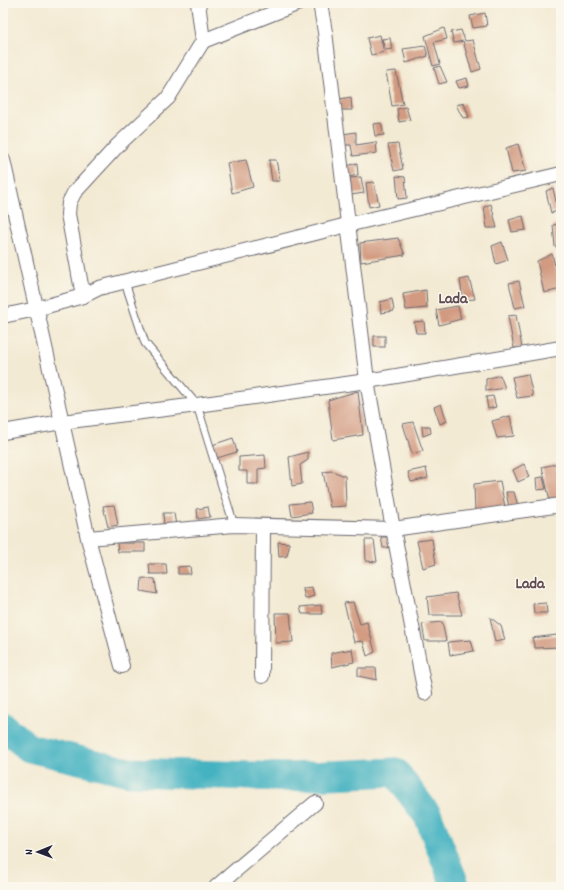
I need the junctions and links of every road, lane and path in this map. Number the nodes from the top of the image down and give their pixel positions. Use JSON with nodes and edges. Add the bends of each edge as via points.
{"nodes":[{"id":1,"x":198,"y":3,"type":"edge"},
{"id":2,"x":300,"y":3,"type":"edge"},
{"id":3,"x":320,"y":3,"type":"edge"},
{"id":4,"x":203,"y":41,"type":"junction"},
{"id":5,"x":3,"y":160,"type":"edge"},
{"id":6,"x":561,"y":174,"type":"edge"},
{"id":7,"x":347,"y":225,"type":"junction"},
{"id":8,"x":125,"y":282,"type":"junction"},
{"id":9,"x":83,"y":296,"type":"junction"},
{"id":10,"x":36,"y":308,"type":"junction"},
{"id":11,"x":3,"y":316,"type":"edge"},
{"id":12,"x":561,"y":348,"type":"edge"},
{"id":13,"x":367,"y":381,"type":"junction"},
{"id":14,"x":198,"y":405,"type":"junction"},
{"id":15,"x":62,"y":422,"type":"junction"},
{"id":16,"x":3,"y":432,"type":"edge"},
{"id":17,"x":561,"y":505,"type":"edge"},
{"id":18,"x":234,"y":525,"type":"junction"},
{"id":19,"x":263,"y":526,"type":"junction"},
{"id":20,"x":394,"y":529,"type":"junction"},
{"id":21,"x":88,"y":538,"type":"junction"},
{"id":22,"x":122,"y":666,"type":"dead end"},
{"id":23,"x":262,"y":676,"type":"dead end"},
{"id":24,"x":425,"y":693,"type":"dead end"},
{"id":25,"x":315,"y":803,"type":"dead end"},
{"id":26,"x":216,"y":887,"type":"edge"}],
"edges":[{"from":1,"to":4,"type":"street"},
{"from":2,"to":4,"type":"street"},
{"from":3,"to":7,"type":"street"},
{"from":4,"to":9,"type":"street","via":[[168,98],[118,145],[74,193],[69,203],[68,214]]},
{"from":5,"to":10,"type":"street"},
{"from":6,"to":7,"type":"street"},
{"from":7,"to":8,"type":"street"},
{"from":7,"to":13,"type":"street"},
{"from":8,"to":9,"type":"street","via":[[99,288]]},
{"from":8,"to":14,"type":"lane","via":[[145,343]]},
{"from":9,"to":10,"type":"street"},
{"from":10,"to":11,"type":"street"},
{"from":10,"to":15,"type":"street"},
{"from":12,"to":13,"type":"street"},
{"from":13,"to":14,"type":"street"},
{"from":13,"to":20,"type":"street"},
{"from":14,"to":15,"type":"street"},
{"from":14,"to":18,"type":"lane"},
{"from":15,"to":16,"type":"street"},
{"from":15,"to":21,"type":"street"},
{"from":17,"to":20,"type":"street"},
{"from":18,"to":19,"type":"street"},
{"from":18,"to":21,"type":"street"},
{"from":19,"to":20,"type":"street"},
{"from":19,"to":23,"type":"street"},
{"from":20,"to":24,"type":"street"},
{"from":21,"to":22,"type":"street"},
{"from":25,"to":26,"type":"street"}]}
